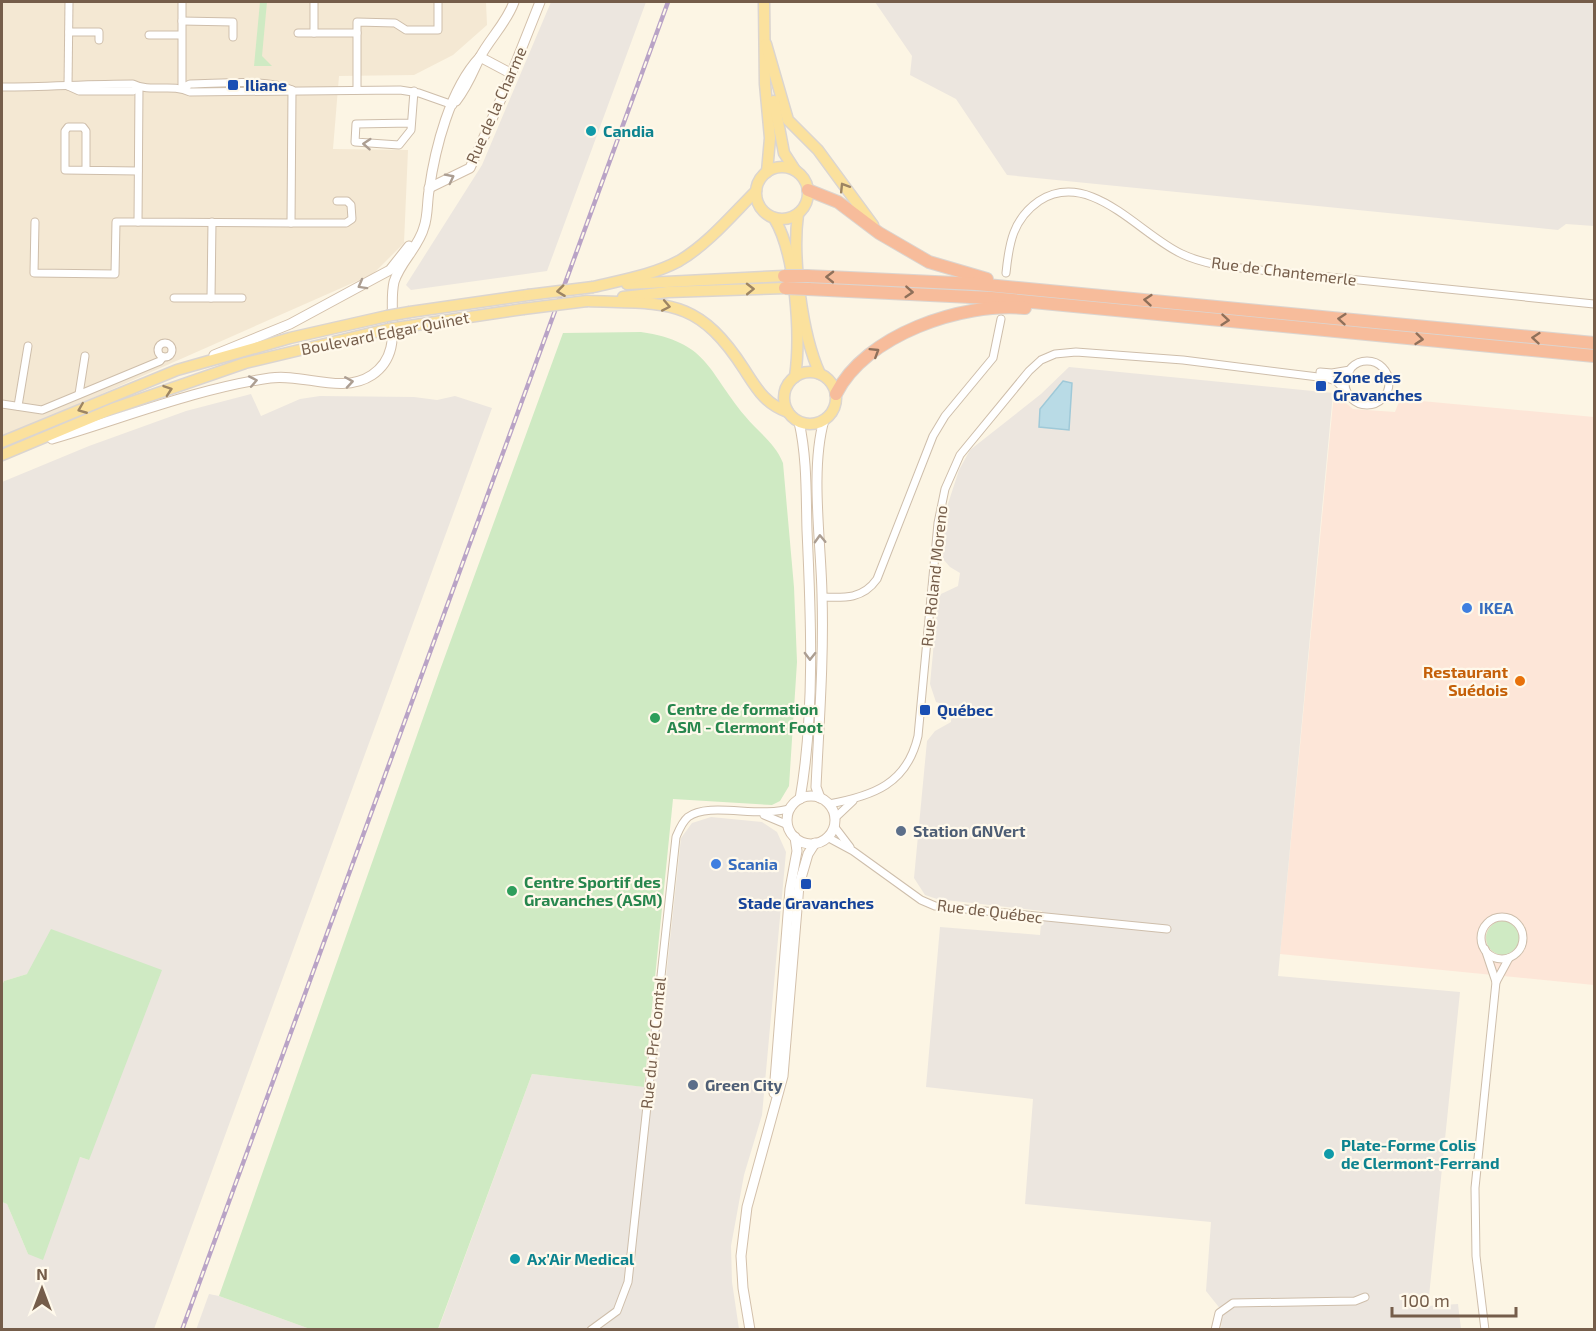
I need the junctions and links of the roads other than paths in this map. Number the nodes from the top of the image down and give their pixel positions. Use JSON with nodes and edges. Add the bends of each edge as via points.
{"nodes":[{"id":1,"x":69,"y":2,"type":"edge"},
{"id":2,"x":182,"y":2,"type":"edge"},
{"id":3,"x":314,"y":2,"type":"edge"},
{"id":4,"x":438,"y":2,"type":"edge"},
{"id":5,"x":514,"y":2,"type":"edge"},
{"id":6,"x":540,"y":2,"type":"edge"},
{"id":7,"x":764,"y":2,"type":"edge"},
{"id":8,"x":182,"y":21,"type":"junction"},
{"id":9,"x":69,"y":32,"type":"junction"},
{"id":10,"x":298,"y":33,"type":"dead end"},
{"id":11,"x":314,"y":33,"type":"junction"},
{"id":12,"x":357,"y":33,"type":"junction"},
{"id":13,"x":149,"y":35,"type":"dead end"},
{"id":14,"x":181,"y":35,"type":"junction"},
{"id":15,"x":232,"y":37,"type":"dead end"},
{"id":16,"x":99,"y":40,"type":"dead end"},
{"id":17,"x":766,"y":44,"type":"junction"},
{"id":18,"x":480,"y":57,"type":"junction"},
{"id":19,"x":512,"y":74,"type":"junction"},
{"id":20,"x":68,"y":86,"type":"junction"},
{"id":21,"x":2,"y":87,"type":"edge"},
{"id":22,"x":139,"y":87,"type":"junction"},
{"id":23,"x":182,"y":88,"type":"junction"},
{"id":24,"x":292,"y":90,"type":"junction"},
{"id":25,"x":357,"y":90,"type":"junction"},
{"id":26,"x":414,"y":92,"type":"junction"},
{"id":27,"x":453,"y":105,"type":"junction"},
{"id":28,"x":411,"y":123,"type":"junction"},
{"id":29,"x":86,"y":170,"type":"junction"},
{"id":30,"x":795,"y":170,"type":"junction"},
{"id":31,"x":138,"y":171,"type":"junction"},
{"id":32,"x":767,"y":172,"type":"junction"},
{"id":33,"x":429,"y":188,"type":"junction"},
{"id":34,"x":808,"y":190,"type":"junction"},
{"id":35,"x":756,"y":191,"type":"junction"},
{"id":36,"x":337,"y":201,"type":"dead end"},
{"id":37,"x":426,"y":212,"type":"junction"},
{"id":38,"x":798,"y":214,"type":"junction"},
{"id":39,"x":774,"y":218,"type":"junction"},
{"id":40,"x":35,"y":222,"type":"dead end"},
{"id":41,"x":138,"y":222,"type":"junction"},
{"id":42,"x":212,"y":222,"type":"junction"},
{"id":43,"x":291,"y":223,"type":"junction"},
{"id":44,"x":879,"y":233,"type":"junction"},
{"id":45,"x":1006,"y":273,"type":"dead end"},
{"id":46,"x":784,"y":282,"type":"junction"},
{"id":47,"x":807,"y":282,"type":"junction"},
{"id":48,"x":593,"y":287,"type":"junction"},
{"id":49,"x":1035,"y":290,"type":"junction"},
{"id":50,"x":174,"y":298,"type":"dead end"},
{"id":51,"x":211,"y":298,"type":"junction"},
{"id":52,"x":242,"y":298,"type":"dead end"},
{"id":53,"x":587,"y":301,"type":"junction"},
{"id":54,"x":1594,"y":304,"type":"edge"},
{"id":55,"x":1125,"y":310,"type":"junction"},
{"id":56,"x":1001,"y":319,"type":"dead end"},
{"id":57,"x":1594,"y":343,"type":"edge"},
{"id":58,"x":28,"y":346,"type":"dead end"},
{"id":59,"x":85,"y":356,"type":"dead end"},
{"id":60,"x":1594,"y":356,"type":"edge"},
{"id":61,"x":163,"y":357,"type":"dead end"},
{"id":62,"x":195,"y":364,"type":"junction"},
{"id":63,"x":1350,"y":370,"type":"junction"},
{"id":64,"x":1296,"y":373,"type":"junction"},
{"id":65,"x":820,"y":374,"type":"junction"},
{"id":66,"x":795,"y":377,"type":"junction"},
{"id":67,"x":1347,"y":392,"type":"junction"},
{"id":68,"x":79,"y":394,"type":"junction"},
{"id":69,"x":836,"y":394,"type":"junction"},
{"id":70,"x":2,"y":404,"type":"edge"},
{"id":71,"x":18,"y":406,"type":"junction"},
{"id":72,"x":788,"y":412,"type":"junction"},
{"id":73,"x":824,"y":420,"type":"junction"},
{"id":74,"x":799,"y":422,"type":"junction"},
{"id":75,"x":2,"y":442,"type":"edge"},
{"id":76,"x":16,"y":450,"type":"junction"},
{"id":77,"x":2,"y":456,"type":"edge"},
{"id":78,"x":822,"y":597,"type":"junction"},
{"id":79,"x":820,"y":798,"type":"junction"},
{"id":80,"x":800,"y":799,"type":"junction"},
{"id":81,"x":855,"y":800,"type":"junction"},
{"id":82,"x":829,"y":804,"type":"junction"},
{"id":83,"x":791,"y":808,"type":"junction"},
{"id":84,"x":758,"y":813,"type":"junction"},
{"id":85,"x":834,"y":822,"type":"junction"},
{"id":86,"x":788,"y":825,"type":"junction"},
{"id":87,"x":795,"y":837,"type":"junction"},
{"id":88,"x":827,"y":837,"type":"junction"},
{"id":89,"x":815,"y":843,"type":"junction"},
{"id":90,"x":854,"y":851,"type":"junction"},
{"id":91,"x":1167,"y":929,"type":"dead end"},
{"id":92,"x":1485,"y":950,"type":"junction"},
{"id":93,"x":1509,"y":958,"type":"junction"},
{"id":94,"x":1496,"y":982,"type":"junction"},
{"id":95,"x":772,"y":1119,"type":"junction"},
{"id":96,"x":1365,"y":1297,"type":"dead end"},
{"id":97,"x":591,"y":1329,"type":"edge"},
{"id":98,"x":750,"y":1329,"type":"edge"},
{"id":99,"x":1215,"y":1329,"type":"edge"},
{"id":100,"x":1485,"y":1329,"type":"edge"}],
"edges":[{"from":1,"to":9,"type":"street"},
{"from":2,"to":8,"type":"street"},
{"from":3,"to":11,"type":"street"},
{"from":4,"to":12,"type":"street","via":[[438,30],[406,30],[395,23],[357,22]]},
{"from":5,"to":18,"type":"main road"},
{"from":6,"to":19,"type":"main road","name":"Rue de la Charme"},
{"from":7,"to":17,"type":"main road"},
{"from":8,"to":14,"type":"street"},
{"from":8,"to":15,"type":"street","via":[[233,22]]},
{"from":9,"to":16,"type":"street","via":[[99,32]]},
{"from":9,"to":20,"type":"street"},
{"from":10,"to":11,"type":"street"},
{"from":11,"to":12,"type":"street"},
{"from":12,"to":25,"type":"street"},
{"from":13,"to":14,"type":"street"},
{"from":14,"to":23,"type":"street"},
{"from":17,"to":30,"type":"main road","via":[[784,153]]},
{"from":17,"to":32,"type":"main road","via":[[770,138]]},
{"from":44,"to":17,"type":"main road","one_way":true,"via":[[818,150],[788,120]]},
{"from":18,"to":19,"type":"main road"},
{"from":18,"to":27,"type":"main road","via":[[469,84]]},
{"from":33,"to":19,"type":"main road","name":"Rue de la Charme","one_way":true,"via":[[470,168]]},
{"from":20,"to":21,"type":"street"},
{"from":20,"to":22,"type":"street"},
{"from":22,"to":23,"type":"street"},
{"from":22,"to":31,"type":"street"},
{"from":23,"to":24,"type":"street","via":[[190,92]]},
{"from":24,"to":25,"type":"street"},
{"from":24,"to":43,"type":"street"},
{"from":25,"to":26,"type":"street"},
{"from":26,"to":27,"type":"street"},
{"from":26,"to":28,"type":"street"},
{"from":27,"to":33,"type":"main road","via":[[436,151]]},
{"from":28,"to":28,"type":"street","one_way":true,"via":[[408,136],[399,145],[355,142],[356,124]]},
{"from":29,"to":29,"type":"street","via":[[65,170],[68,127],[83,127],[86,131]]},
{"from":29,"to":31,"type":"street"},
{"from":30,"to":32,"type":"main road","via":[[781,167]]},
{"from":30,"to":34,"type":"main road"},
{"from":31,"to":41,"type":"street"},
{"from":32,"to":35,"type":"main road"},
{"from":33,"to":37,"type":"main road"},
{"from":34,"to":38,"type":"main road","via":[[806,203]]},
{"from":34,"to":44,"type":"highway","via":[[838,202]]},
{"from":35,"to":39,"type":"main road","via":[[760,208]]},
{"from":35,"to":48,"type":"main road","via":[[719,228],[677,261]]},
{"from":36,"to":43,"type":"street","via":[[351,205],[352,219],[345,223]]},
{"from":37,"to":62,"type":"main road","one_way":true,"via":[[410,244],[390,270],[290,324]]},
{"from":76,"to":37,"type":"main road","one_way":true,"via":[[128,413],[240,384],[272,378],[337,384],[372,375],[385,363],[392,346],[394,283],[425,226]]},
{"from":38,"to":39,"type":"main road"},
{"from":38,"to":65,"type":"main road","via":[[795,234],[806,334]]},
{"from":39,"to":66,"type":"main road","via":[[787,248],[798,334]]},
{"from":40,"to":41,"type":"street","via":[[34,273],[104,274],[115,274],[116,222]]},
{"from":41,"to":42,"type":"street"},
{"from":42,"to":43,"type":"street"},
{"from":42,"to":51,"type":"street"},
{"from":44,"to":49,"type":"highway","via":[[929,262]]},
{"from":45,"to":54,"type":"street","name":"Rue de Chantemerle","via":[[1009,245],[1024,213],[1044,198],[1069,193],[1094,197],[1181,254],[1221,266]]},
{"from":46,"to":47,"type":"highway","bridge":true},
{"from":46,"to":48,"type":"main road"},
{"from":53,"to":46,"type":"main road","name":"Boulevard Edgar Quinet","one_way":true},
{"from":49,"to":47,"type":"highway","one_way":true,"via":[[928,281]]},
{"from":47,"to":55,"type":"highway","one_way":true},
{"from":48,"to":62,"type":"main road","name":"Boulevard Edgar Quinet","one_way":true,"bridge":true,"via":[[387,316]]},
{"from":57,"to":49,"type":"highway","one_way":true},
{"from":50,"to":51,"type":"street"},
{"from":51,"to":52,"type":"street"},
{"from":53,"to":72,"type":"main road","one_way":true,"via":[[667,305],[700,318],[728,343],[763,398]]},
{"from":76,"to":53,"type":"main road","name":"Boulevard Edgar Quinet","one_way":true,"bridge":true,"via":[[112,409],[244,363],[388,329]]},
{"from":55,"to":60,"type":"highway","one_way":true},
{"from":69,"to":55,"type":"highway","one_way":true,"via":[[852,369],[866,357],[912,330],[960,312],[1017,308]]},
{"from":56,"to":78,"type":"street","via":[[993,358],[933,436],[877,579],[859,596]]},
{"from":58,"to":71,"type":"street"},
{"from":59,"to":68,"type":"street"},
{"from":61,"to":68,"type":"street"},
{"from":62,"to":75,"type":"main road","name":"Boulevard Edgar Quinet","one_way":true},
{"from":63,"to":64,"type":"street"},
{"from":63,"to":67,"type":"street"},
{"from":63,"to":67,"type":"street","via":[[1360,363],[1378,364],[1389,385],[1379,402],[1368,405],[1356,402]]},
{"from":64,"to":67,"type":"street","via":[[1332,379]]},
{"from":64,"to":81,"type":"street","name":"Rue Roland Moreno","via":[[1076,352],[1055,354],[1036,363],[960,455],[945,489],[938,523],[918,736],[910,761],[893,781]]},
{"from":65,"to":66,"type":"main road"},
{"from":65,"to":69,"type":"main road"},
{"from":66,"to":72,"type":"main road","via":[[784,397]]},
{"from":68,"to":71,"type":"street","via":[[42,410]]},
{"from":69,"to":73,"type":"main road","via":[[834,409]]},
{"from":70,"to":71,"type":"street"},
{"from":72,"to":74,"type":"main road"},
{"from":73,"to":74,"type":"main road"},
{"from":78,"to":73,"type":"main road","one_way":true,"via":[[818,460]]},
{"from":74,"to":80,"type":"main road","one_way":true,"via":[[810,597],[809,680]]},
{"from":76,"to":77,"type":"main road","name":"Boulevard Edgar Quinet"},
{"from":78,"to":79,"type":"main road","via":[[816,787]]},
{"from":79,"to":80,"type":"main road"},
{"from":79,"to":82,"type":"main road"},
{"from":80,"to":83,"type":"main road"},
{"from":81,"to":82,"type":"street"},
{"from":81,"to":85,"type":"street"},
{"from":82,"to":85,"type":"main road"},
{"from":83,"to":84,"type":"street","name":"Rue du Pré Comtal"},
{"from":83,"to":86,"type":"main road"},
{"from":84,"to":86,"type":"street","name":"Rue du Pré Comtal"},
{"from":84,"to":97,"type":"street","name":"Rue du Pré Comtal","via":[[698,812],[682,824],[676,837],[628,1282],[617,1311]]},
{"from":85,"to":88,"type":"main road"},
{"from":85,"to":90,"type":"street","name":"Rue de Québec"},
{"from":86,"to":87,"type":"main road"},
{"from":87,"to":89,"type":"main road"},
{"from":87,"to":95,"type":"main road","via":[[797,851],[790,889]]},
{"from":88,"to":89,"type":"main road"},
{"from":88,"to":90,"type":"street","name":"Rue de Québec"},
{"from":89,"to":95,"type":"main road","via":[[807,854],[799,885],[783,1076]]},
{"from":90,"to":91,"type":"street","name":"Rue de Québec","via":[[935,906]]},
{"from":92,"to":93,"type":"street","via":[[1496,958]]},
{"from":92,"to":93,"type":"street","via":[[1481,936],[1488,923],[1498,917],[1510,919],[1520,927],[1523,938],[1520,950]]},
{"from":92,"to":94,"type":"street"},
{"from":93,"to":94,"type":"street"},
{"from":94,"to":100,"type":"street","via":[[1475,1188],[1476,1256]]},
{"from":95,"to":98,"type":"main road","via":[[747,1207],[742,1246],[743,1288]]},
{"from":96,"to":99,"type":"street","via":[[1355,1301],[1233,1303],[1219,1313]]}]}
